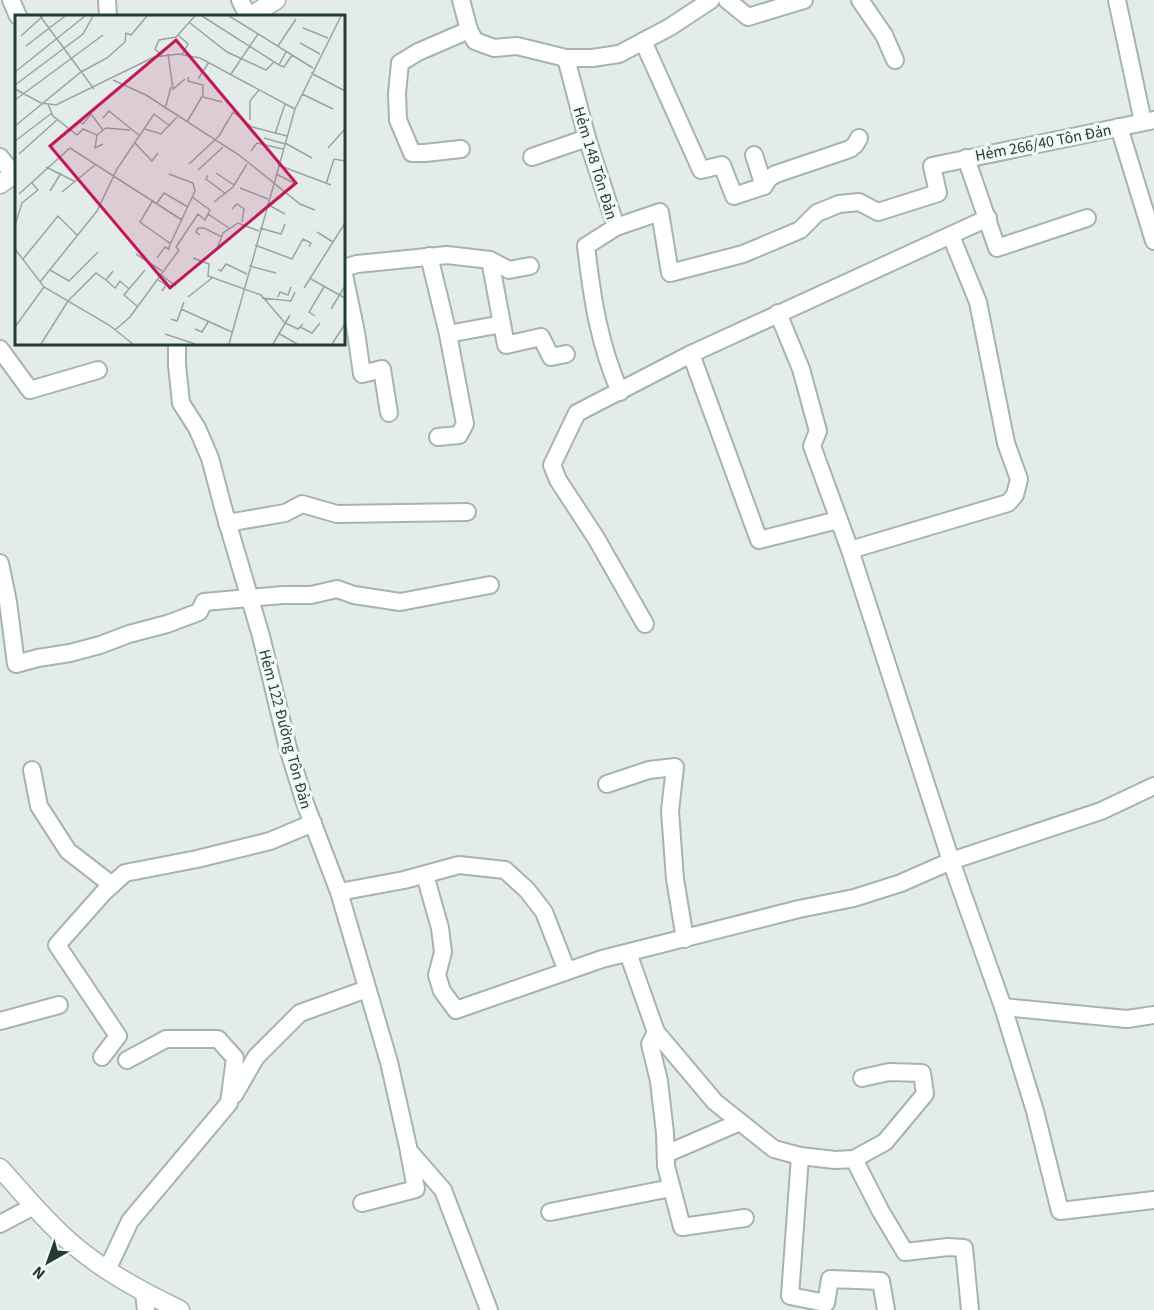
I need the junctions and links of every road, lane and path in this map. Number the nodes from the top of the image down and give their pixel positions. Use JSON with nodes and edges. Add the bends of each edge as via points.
{"nodes":[{"id":1,"x":11,"y":0,"type":"edge"},
{"id":2,"x":106,"y":0,"type":"edge"},
{"id":3,"x":240,"y":0,"type":"edge"},
{"id":4,"x":276,"y":0,"type":"edge"},
{"id":5,"x":460,"y":0,"type":"edge"},
{"id":6,"x":711,"y":0,"type":"edge"},
{"id":7,"x":727,"y":0,"type":"edge"},
{"id":8,"x":804,"y":0,"type":"edge"},
{"id":9,"x":860,"y":0,"type":"edge"},
{"id":10,"x":1117,"y":0,"type":"edge"},
{"id":11,"x":18,"y":15,"type":"edge"},
{"id":12,"x":108,"y":15,"type":"edge"},
{"id":13,"x":249,"y":15,"type":"edge"},
{"id":14,"x":252,"y":15,"type":"edge"},
{"id":15,"x":469,"y":30,"type":"junction"},
{"id":16,"x":643,"y":41,"type":"junction"},
{"id":17,"x":566,"y":58,"type":"junction"},
{"id":18,"x":895,"y":60,"type":"dead end"},
{"id":19,"x":1148,"y":121,"type":"edge"},
{"id":20,"x":1119,"y":128,"type":"junction"},
{"id":21,"x":587,"y":138,"type":"junction"},
{"id":22,"x":859,"y":138,"type":"dead end"},
{"id":23,"x":461,"y":149,"type":"dead end"},
{"id":24,"x":754,"y":155,"type":"dead end"},
{"id":25,"x":0,"y":157,"type":"edge"},
{"id":26,"x":532,"y":157,"type":"dead end"},
{"id":27,"x":966,"y":158,"type":"junction"},
{"id":28,"x":10,"y":178,"type":"edge"},
{"id":29,"x":764,"y":186,"type":"junction"},
{"id":30,"x":987,"y":218,"type":"junction"},
{"id":31,"x":1088,"y":218,"type":"dead end"},
{"id":32,"x":616,"y":226,"type":"junction"},
{"id":33,"x":951,"y":236,"type":"junction"},
{"id":34,"x":1154,"y":241,"type":"edge"},
{"id":35,"x":429,"y":256,"type":"junction"},
{"id":36,"x":490,"y":260,"type":"junction"},
{"id":37,"x":530,"y":266,"type":"dead end"},
{"id":38,"x":345,"y":268,"type":"edge"},
{"id":39,"x":345,"y":280,"type":"edge"},
{"id":40,"x":778,"y":313,"type":"junction"},
{"id":41,"x":502,"y":324,"type":"junction"},
{"id":42,"x":448,"y":334,"type":"junction"},
{"id":43,"x":177,"y":345,"type":"edge"},
{"id":44,"x":0,"y":349,"type":"edge"},
{"id":45,"x":566,"y":354,"type":"dead end"},
{"id":46,"x":691,"y":354,"type":"junction"},
{"id":47,"x":98,"y":370,"type":"dead end"},
{"id":48,"x":620,"y":392,"type":"junction"},
{"id":49,"x":389,"y":413,"type":"dead end"},
{"id":50,"x":438,"y":437,"type":"dead end"},
{"id":51,"x":467,"y":512,"type":"dead end"},
{"id":52,"x":838,"y":520,"type":"junction"},
{"id":53,"x":227,"y":523,"type":"junction"},
{"id":54,"x":849,"y":550,"type":"junction"},
{"id":55,"x":0,"y":563,"type":"edge"},
{"id":56,"x":490,"y":585,"type":"dead end"},
{"id":57,"x":250,"y":599,"type":"junction"},
{"id":58,"x":645,"y":624,"type":"dead end"},
{"id":59,"x":32,"y":770,"type":"dead end"},
{"id":60,"x":607,"y":784,"type":"dead end"},
{"id":61,"x":1154,"y":786,"type":"edge"},
{"id":62,"x":313,"y":823,"type":"junction"},
{"id":63,"x":951,"y":861,"type":"junction"},
{"id":64,"x":426,"y":875,"type":"junction"},
{"id":65,"x":112,"y":885,"type":"junction"},
{"id":66,"x":339,"y":891,"type":"junction"},
{"id":67,"x":685,"y":939,"type":"junction"},
{"id":68,"x":628,"y":953,"type":"junction"},
{"id":69,"x":567,"y":971,"type":"junction"},
{"id":70,"x":368,"y":989,"type":"junction"},
{"id":71,"x":59,"y":1005,"type":"dead end"},
{"id":72,"x":1003,"y":1007,"type":"junction"},
{"id":73,"x":1154,"y":1015,"type":"edge"},
{"id":74,"x":0,"y":1021,"type":"edge"},
{"id":75,"x":656,"y":1032,"type":"junction"},
{"id":76,"x":102,"y":1057,"type":"dead end"},
{"id":77,"x":127,"y":1060,"type":"dead end"},
{"id":78,"x":862,"y":1078,"type":"dead end"},
{"id":79,"x":229,"y":1103,"type":"junction"},
{"id":80,"x":740,"y":1122,"type":"junction"},
{"id":81,"x":409,"y":1151,"type":"junction"},
{"id":82,"x":666,"y":1154,"type":"junction"},
{"id":83,"x":800,"y":1156,"type":"junction"},
{"id":84,"x":854,"y":1159,"type":"junction"},
{"id":85,"x":0,"y":1168,"type":"edge"},
{"id":86,"x":671,"y":1188,"type":"junction"},
{"id":87,"x":1154,"y":1200,"type":"edge"},
{"id":88,"x":363,"y":1203,"type":"dead end"},
{"id":89,"x":34,"y":1206,"type":"junction"},
{"id":90,"x":550,"y":1212,"type":"dead end"},
{"id":91,"x":745,"y":1218,"type":"dead end"},
{"id":92,"x":0,"y":1224,"type":"edge"},
{"id":93,"x":107,"y":1270,"type":"junction"},
{"id":94,"x":145,"y":1301,"type":"edge"},
{"id":95,"x":180,"y":1310,"type":"edge"},
{"id":96,"x":489,"y":1310,"type":"edge"},
{"id":97,"x":886,"y":1310,"type":"edge"},
{"id":98,"x":970,"y":1310,"type":"edge"}],
"edges":[{"from":1,"to":11,"type":"lane"},
{"from":2,"to":12,"type":"lane"},
{"from":3,"to":13,"type":"lane"},
{"from":4,"to":14,"type":"street"},
{"from":5,"to":15,"type":"lane"},
{"from":6,"to":16,"type":"lane"},
{"from":7,"to":8,"type":"lane","via":[[748,17]]},
{"from":9,"to":18,"type":"lane","via":[[884,35]]},
{"from":10,"to":19,"type":"lane"},
{"from":15,"to":17,"type":"lane","via":[[475,41],[494,48],[517,46]]},
{"from":15,"to":23,"type":"lane","via":[[400,63],[397,93],[398,120],[412,153]]},
{"from":16,"to":17,"type":"lane","via":[[619,54]]},
{"from":16,"to":29,"type":"lane","via":[[701,170],[722,165],[734,196]]},
{"from":17,"to":21,"type":"lane","name":"Hẻm 148 Tôn Đản"},
{"from":19,"to":20,"type":"lane","name":"Hẻm 266/40 Tôn Đản"},
{"from":20,"to":27,"type":"lane","name":"Hẻm 266/40 Tôn Đản"},
{"from":20,"to":34,"type":"lane"},
{"from":21,"to":26,"type":"lane"},
{"from":21,"to":32,"type":"lane","name":"Hẻm 148 Tôn Đản"},
{"from":22,"to":29,"type":"lane","via":[[850,149],[776,174]]},
{"from":24,"to":29,"type":"lane"},
{"from":25,"to":28,"type":"lane"},
{"from":27,"to":30,"type":"lane"},
{"from":27,"to":32,"type":"lane","name":"Hẻm 266/40 Tôn Đản","via":[[933,165],[938,193],[878,212],[859,202],[838,204],[817,213],[800,230],[743,254],[670,273],[660,212]]},
{"from":30,"to":31,"type":"lane","via":[[997,248]]},
{"from":30,"to":33,"type":"lane"},
{"from":32,"to":48,"type":"lane","name":"Hẻm 148 Tôn Đản","via":[[586,246],[591,292],[606,360]]},
{"from":33,"to":40,"type":"lane"},
{"from":33,"to":54,"type":"lane","via":[[978,302],[1006,442],[1019,479],[1015,495],[1008,503]]},
{"from":35,"to":36,"type":"lane"},
{"from":35,"to":38,"type":"lane"},
{"from":35,"to":42,"type":"lane"},
{"from":36,"to":37,"type":"lane","via":[[509,270]]},
{"from":36,"to":41,"type":"lane"},
{"from":39,"to":49,"type":"lane","via":[[362,374],[382,369]]},
{"from":40,"to":46,"type":"lane"},
{"from":40,"to":52,"type":"lane","via":[[801,369],[818,431],[812,446]]},
{"from":41,"to":42,"type":"lane"},
{"from":41,"to":45,"type":"lane","via":[[506,345],[541,337],[551,357]]},
{"from":42,"to":50,"type":"lane","via":[[465,424],[459,435]]},
{"from":43,"to":53,"type":"lane","name":"Hẻm 122 Đường Tôn Đản","via":[[181,403],[210,458]]},
{"from":44,"to":47,"type":"lane","via":[[30,390]]},
{"from":46,"to":48,"type":"lane"},
{"from":46,"to":52,"type":"lane","via":[[759,540]]},
{"from":48,"to":58,"type":"lane","via":[[577,413],[552,465]]},
{"from":51,"to":53,"type":"lane","via":[[337,514],[302,504],[285,513]]},
{"from":52,"to":54,"type":"lane"},
{"from":53,"to":57,"type":"lane","name":"Hẻm 122 Đường Tôn Đản"},
{"from":54,"to":63,"type":"lane"},
{"from":55,"to":57,"type":"lane","via":[[16,664],[70,653],[167,624],[199,612],[204,602]]},
{"from":56,"to":57,"type":"lane","via":[[400,602],[337,589],[311,596]]},
{"from":57,"to":62,"type":"lane","name":"Hẻm 122 Đường Tôn Đản","via":[[288,748]]},
{"from":59,"to":65,"type":"lane","via":[[39,806],[68,851]]},
{"from":60,"to":67,"type":"lane","via":[[649,770],[675,767],[670,811]]},
{"from":61,"to":63,"type":"lane","via":[[1101,811]]},
{"from":62,"to":65,"type":"lane","via":[[270,841],[125,873]]},
{"from":62,"to":66,"type":"lane","name":"Hẻm 122 Đường Tôn Đản"},
{"from":63,"to":67,"type":"lane","via":[[854,898]]},
{"from":63,"to":72,"type":"lane"},
{"from":64,"to":66,"type":"lane"},
{"from":64,"to":69,"type":"lane","via":[[459,865],[505,870],[544,912]]},
{"from":64,"to":69,"type":"lane","via":[[443,952],[436,975],[442,992],[456,1010]]},
{"from":65,"to":76,"type":"lane","via":[[57,945],[118,1036]]},
{"from":66,"to":70,"type":"lane","name":"Hẻm 122 Đường Tôn Đản"},
{"from":67,"to":68,"type":"lane"},
{"from":68,"to":69,"type":"lane"},
{"from":68,"to":75,"type":"lane"},
{"from":70,"to":79,"type":"lane","via":[[300,1013],[256,1057]]},
{"from":70,"to":81,"type":"lane","name":"Hẻm 122 Đường Tôn Đản"},
{"from":71,"to":74,"type":"lane"},
{"from":72,"to":73,"type":"lane","via":[[1126,1019]]},
{"from":72,"to":87,"type":"lane","via":[[1060,1211]]},
{"from":75,"to":80,"type":"lane","via":[[715,1102]]},
{"from":75,"to":82,"type":"lane","via":[[650,1044],[659,1082]]},
{"from":77,"to":79,"type":"lane","via":[[166,1038],[218,1040],[236,1058]]},
{"from":78,"to":84,"type":"lane","via":[[889,1072],[922,1073],[925,1094],[885,1142]]},
{"from":79,"to":93,"type":"lane","via":[[130,1221]]},
{"from":80,"to":82,"type":"lane"},
{"from":80,"to":83,"type":"lane","via":[[774,1149]]},
{"from":81,"to":88,"type":"lane","name":"Hẻm 122 Đường Tôn Đản","via":[[416,1189]]},
{"from":81,"to":96,"type":"lane","name":"Hẻm 122 Đường Tôn Đản","via":[[443,1190]]},
{"from":82,"to":86,"type":"lane"},
{"from":83,"to":84,"type":"lane"},
{"from":83,"to":97,"type":"lane","via":[[789,1296],[826,1303],[830,1279],[881,1281]]},
{"from":84,"to":98,"type":"lane","via":[[906,1252],[964,1248]]},
{"from":85,"to":89,"type":"street"},
{"from":86,"to":90,"type":"lane"},
{"from":86,"to":91,"type":"lane","via":[[682,1227]]},
{"from":89,"to":92,"type":"lane"},
{"from":89,"to":93,"type":"street","via":[[70,1242]]},
{"from":93,"to":94,"type":"street"},
{"from":94,"to":95,"type":"street"}]}
